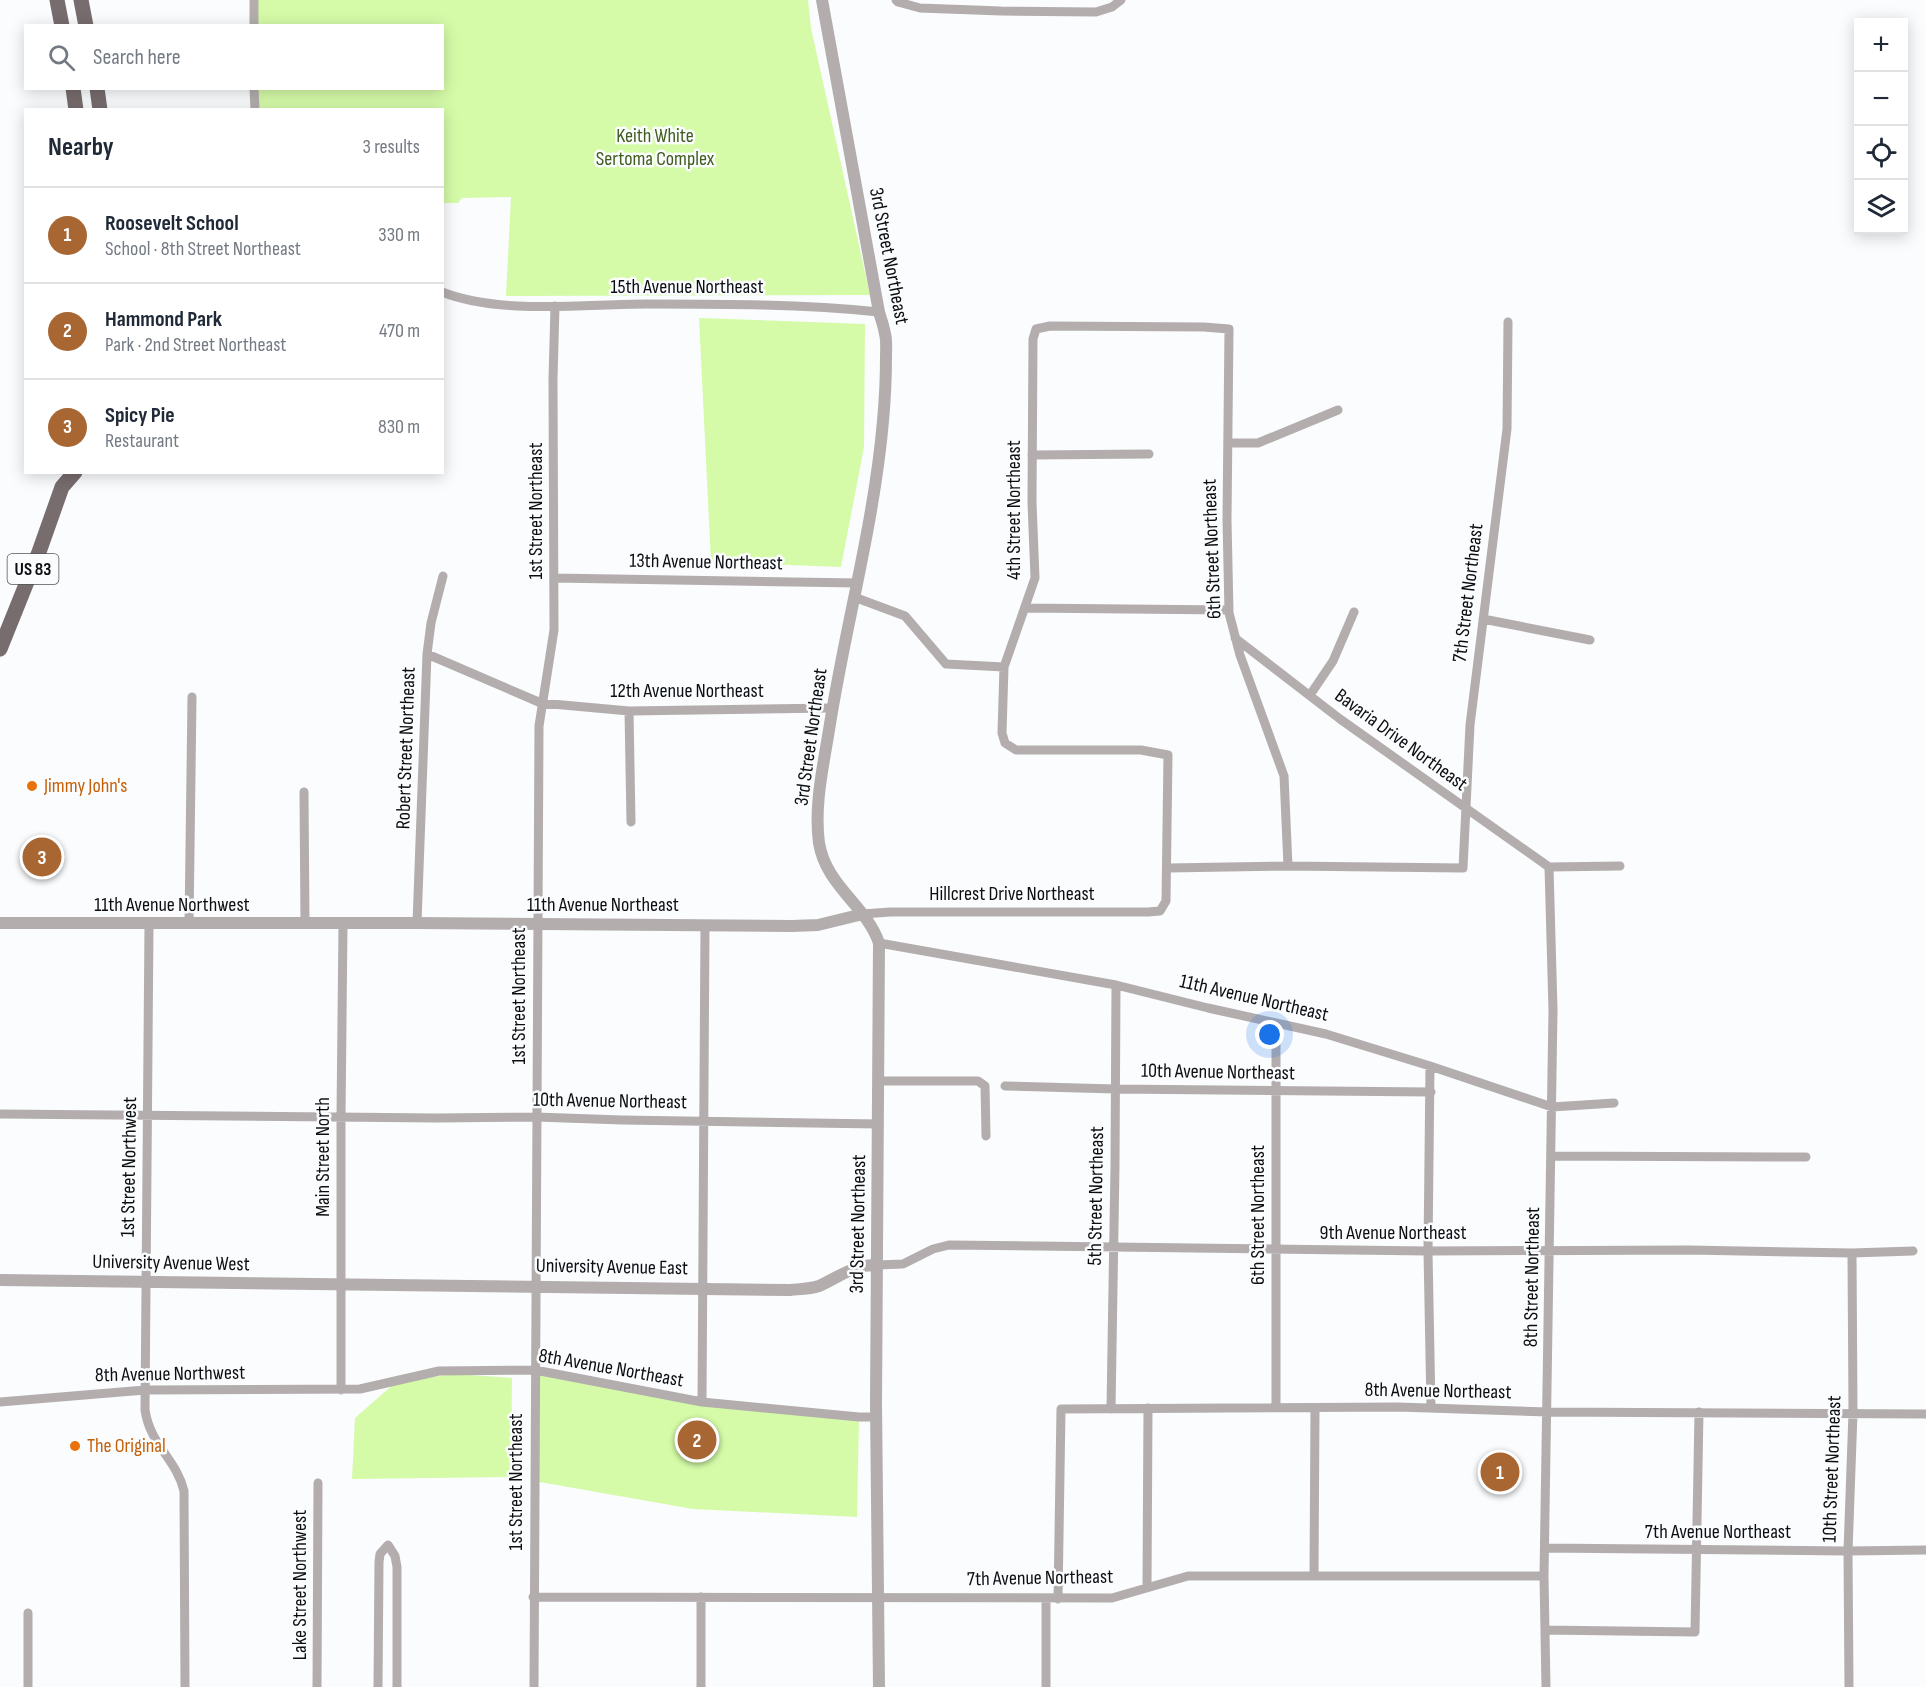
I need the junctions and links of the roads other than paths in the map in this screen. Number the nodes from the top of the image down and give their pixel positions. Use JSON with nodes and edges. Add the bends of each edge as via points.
{"nodes":[{"id":1,"x":57,"y":0,"type":"edge"},
{"id":2,"x":81,"y":0,"type":"edge"},
{"id":3,"x":254,"y":0,"type":"edge"},
{"id":4,"x":822,"y":0,"type":"edge"},
{"id":5,"x":896,"y":0,"type":"edge"},
{"id":6,"x":1120,"y":0,"type":"edge"},
{"id":7,"x":62,"y":24,"type":"edge"},
{"id":8,"x":86,"y":24,"type":"edge"},
{"id":9,"x":254,"y":24,"type":"edge"},
{"id":10,"x":73,"y":90,"type":"edge"},
{"id":11,"x":97,"y":90,"type":"edge"},
{"id":12,"x":254,"y":90,"type":"edge"},
{"id":13,"x":76,"y":108,"type":"edge"},
{"id":14,"x":100,"y":108,"type":"edge"},
{"id":15,"x":255,"y":108,"type":"edge"},
{"id":16,"x":444,"y":293,"type":"edge"},
{"id":17,"x":555,"y":306,"type":"junction"},
{"id":18,"x":879,"y":312,"type":"junction"},
{"id":19,"x":1508,"y":322,"type":"dead end"},
{"id":20,"x":1033,"y":339,"type":"joint"},
{"id":21,"x":1338,"y":411,"type":"dead end"},
{"id":22,"x":1228,"y":443,"type":"junction"},
{"id":23,"x":1149,"y":454,"type":"dead end"},
{"id":24,"x":1032,"y":455,"type":"junction"},
{"id":25,"x":60,"y":480,"type":"edge"},
{"id":26,"x":443,"y":576,"type":"dead end"},
{"id":27,"x":554,"y":578,"type":"junction"},
{"id":28,"x":858,"y":583,"type":"junction"},
{"id":29,"x":854,"y":597,"type":"junction"},
{"id":30,"x":1025,"y":608,"type":"junction"},
{"id":31,"x":1229,"y":610,"type":"junction"},
{"id":32,"x":1354,"y":612,"type":"dead end"},
{"id":33,"x":1483,"y":620,"type":"junction"},
{"id":34,"x":1235,"y":638,"type":"junction"},
{"id":35,"x":1590,"y":640,"type":"dead end"},
{"id":36,"x":0,"y":649,"type":"edge"},
{"id":37,"x":427,"y":654,"type":"junction"},
{"id":38,"x":1004,"y":667,"type":"junction"},
{"id":39,"x":1310,"y":695,"type":"junction"},
{"id":40,"x":192,"y":697,"type":"dead end"},
{"id":41,"x":541,"y":703,"type":"junction"},
{"id":42,"x":832,"y":708,"type":"junction"},
{"id":43,"x":628,"y":711,"type":"junction"},
{"id":44,"x":304,"y":792,"type":"dead end"},
{"id":45,"x":1466,"y":808,"type":"junction"},
{"id":46,"x":631,"y":822,"type":"dead end"},
{"id":47,"x":1288,"y":866,"type":"junction"},
{"id":48,"x":1620,"y":866,"type":"dead end"},
{"id":49,"x":1168,"y":867,"type":"junction"},
{"id":50,"x":1549,"y":867,"type":"junction"},
{"id":51,"x":863,"y":914,"type":"junction"},
{"id":52,"x":0,"y":923,"type":"edge"},
{"id":53,"x":417,"y":923,"type":"junction"},
{"id":54,"x":149,"y":924,"type":"junction"},
{"id":55,"x":189,"y":924,"type":"junction"},
{"id":56,"x":305,"y":924,"type":"junction"},
{"id":57,"x":343,"y":924,"type":"junction"},
{"id":58,"x":537,"y":924,"type":"junction"},
{"id":59,"x":705,"y":925,"type":"junction"},
{"id":60,"x":879,"y":943,"type":"junction"},
{"id":61,"x":1116,"y":985,"type":"junction"},
{"id":62,"x":1276,"y":1023,"type":"junction"},
{"id":63,"x":1430,"y":1066,"type":"junction"},
{"id":64,"x":880,"y":1082,"type":"junction"},
{"id":65,"x":1005,"y":1086,"type":"dead end"},
{"id":66,"x":1115,"y":1089,"type":"junction"},
{"id":67,"x":1276,"y":1090,"type":"junction"},
{"id":68,"x":1431,"y":1092,"type":"junction"},
{"id":69,"x":1614,"y":1103,"type":"dead end"},
{"id":70,"x":1552,"y":1107,"type":"junction"},
{"id":71,"x":0,"y":1114,"type":"edge"},
{"id":72,"x":147,"y":1114,"type":"junction"},
{"id":73,"x":341,"y":1117,"type":"junction"},
{"id":74,"x":536,"y":1117,"type":"junction"},
{"id":75,"x":704,"y":1120,"type":"junction"},
{"id":76,"x":879,"y":1124,"type":"junction"},
{"id":77,"x":986,"y":1136,"type":"dead end"},
{"id":78,"x":1551,"y":1156,"type":"junction"},
{"id":79,"x":1806,"y":1157,"type":"dead end"},
{"id":80,"x":1113,"y":1247,"type":"junction"},
{"id":81,"x":1276,"y":1250,"type":"junction"},
{"id":82,"x":1428,"y":1251,"type":"junction"},
{"id":83,"x":1550,"y":1251,"type":"junction"},
{"id":84,"x":1913,"y":1251,"type":"dead end"},
{"id":85,"x":1852,"y":1253,"type":"junction"},
{"id":86,"x":877,"y":1265,"type":"junction"},
{"id":87,"x":0,"y":1280,"type":"edge"},
{"id":88,"x":146,"y":1282,"type":"junction"},
{"id":89,"x":341,"y":1284,"type":"junction"},
{"id":90,"x":536,"y":1286,"type":"junction"},
{"id":91,"x":703,"y":1288,"type":"junction"},
{"id":92,"x":535,"y":1370,"type":"junction"},
{"id":93,"x":145,"y":1390,"type":"junction"},
{"id":94,"x":341,"y":1390,"type":"junction"},
{"id":95,"x":0,"y":1402,"type":"edge"},
{"id":96,"x":702,"y":1402,"type":"junction"},
{"id":97,"x":1276,"y":1407,"type":"junction"},
{"id":98,"x":1111,"y":1408,"type":"junction"},
{"id":99,"x":1148,"y":1408,"type":"junction"},
{"id":100,"x":1315,"y":1408,"type":"junction"},
{"id":101,"x":1431,"y":1408,"type":"junction"},
{"id":102,"x":1548,"y":1412,"type":"junction"},
{"id":103,"x":1699,"y":1412,"type":"junction"},
{"id":104,"x":1853,"y":1413,"type":"junction"},
{"id":105,"x":1926,"y":1414,"type":"edge"},
{"id":106,"x":876,"y":1417,"type":"junction"},
{"id":107,"x":318,"y":1483,"type":"dead end"},
{"id":108,"x":1545,"y":1548,"type":"junction"},
{"id":109,"x":1696,"y":1549,"type":"junction"},
{"id":110,"x":1926,"y":1550,"type":"edge"},
{"id":111,"x":1848,"y":1551,"type":"junction"},
{"id":112,"x":1314,"y":1576,"type":"junction"},
{"id":113,"x":1545,"y":1576,"type":"junction"},
{"id":114,"x":1147,"y":1587,"type":"junction"},
{"id":115,"x":533,"y":1597,"type":"junction"},
{"id":116,"x":701,"y":1597,"type":"junction"},
{"id":117,"x":878,"y":1598,"type":"junction"},
{"id":118,"x":1046,"y":1598,"type":"junction"},
{"id":119,"x":1058,"y":1599,"type":"junction"},
{"id":120,"x":28,"y":1613,"type":"dead end"},
{"id":121,"x":1545,"y":1630,"type":"junction"},
{"id":122,"x":28,"y":1687,"type":"edge"},
{"id":123,"x":185,"y":1687,"type":"edge"},
{"id":124,"x":317,"y":1687,"type":"edge"},
{"id":125,"x":378,"y":1687,"type":"edge"},
{"id":126,"x":397,"y":1687,"type":"edge"},
{"id":127,"x":534,"y":1687,"type":"edge"},
{"id":128,"x":700,"y":1687,"type":"edge"},
{"id":129,"x":879,"y":1687,"type":"edge"},
{"id":130,"x":1046,"y":1687,"type":"edge"},
{"id":131,"x":1546,"y":1687,"type":"edge"},
{"id":132,"x":1849,"y":1687,"type":"edge"}],
"edges":[{"from":1,"to":7,"type":"main road"},
{"from":2,"to":8,"type":"main road"},
{"from":3,"to":9,"type":"street"},
{"from":4,"to":18,"type":"street","name":"3rd Street Northeast"},
{"from":5,"to":6,"type":"street","via":[[920,8],[1096,12]]},
{"from":10,"to":13,"type":"main road"},
{"from":11,"to":14,"type":"main road"},
{"from":12,"to":15,"type":"street"},
{"from":16,"to":17,"type":"street","name":"15th Avenue Northeast","via":[[494,305]]},
{"from":17,"to":18,"type":"street","name":"15th Avenue Northeast","via":[[798,305]]},
{"from":17,"to":27,"type":"street","name":"1st Street Northeast"},
{"from":18,"to":28,"type":"street","name":"3rd Street Northeast","via":[[886,335],[885,395],[880,454]]},
{"from":19,"to":33,"type":"street","name":"7th Street Northeast","via":[[1507,429]]},
{"from":20,"to":22,"type":"street","name":"6th Street Northeast","via":[[1036,329],[1050,326],[1229,329]]},
{"from":20,"to":24,"type":"street","name":"4th Street Northeast"},
{"from":21,"to":22,"type":"street","via":[[1258,443]]},
{"from":22,"to":31,"type":"street","name":"6th Street Northeast"},
{"from":23,"to":24,"type":"street"},
{"from":24,"to":30,"type":"street","name":"4th Street Northeast","via":[[1035,578]]},
{"from":25,"to":36,"type":"main road","number":"US 83","via":[[39,552]]},
{"from":26,"to":37,"type":"street","name":"Robert Street Northeast"},
{"from":27,"to":28,"type":"street","name":"13th Avenue Northeast"},
{"from":27,"to":41,"type":"street","name":"1st Street Northeast","via":[[554,630]]},
{"from":28,"to":29,"type":"street","name":"3rd Street Northeast"},
{"from":29,"to":38,"type":"street","via":[[905,616],[946,664]]},
{"from":29,"to":42,"type":"street","name":"3rd Street Northeast"},
{"from":30,"to":31,"type":"street"},
{"from":30,"to":38,"type":"street","name":"4th Street Northeast"},
{"from":31,"to":34,"type":"street","name":"6th Street Northeast"},
{"from":32,"to":39,"type":"street","via":[[1333,661]]},
{"from":33,"to":35,"type":"street"},
{"from":33,"to":45,"type":"street","name":"7th Street Northeast","via":[[1470,725]]},
{"from":34,"to":39,"type":"street","name":"Bavaria Drive Northeast"},
{"from":34,"to":47,"type":"street","name":"6th Street Northeast","via":[[1284,776]]},
{"from":37,"to":41,"type":"street","name":"12th Avenue Northeast"},
{"from":37,"to":53,"type":"street","name":"Robert Street Northeast"},
{"from":38,"to":49,"type":"street","name":"4th Street Northeast","via":[[1002,732],[1005,743],[1016,750],[1142,750],[1167,755]]},
{"from":39,"to":45,"type":"street","name":"Bavaria Drive Northeast"},
{"from":40,"to":55,"type":"street"},
{"from":41,"to":43,"type":"street","name":"12th Avenue Northeast"},
{"from":41,"to":58,"type":"street","name":"1st Street Northeast"},
{"from":42,"to":43,"type":"street","name":"12th Avenue Northeast"},
{"from":42,"to":51,"type":"street","name":"3rd Street Northeast","via":[[818,796],[819,841],[830,873]]},
{"from":43,"to":46,"type":"street"},
{"from":44,"to":56,"type":"street"},
{"from":45,"to":47,"type":"street","name":"7th Street Northeast","via":[[1463,868]]},
{"from":45,"to":50,"type":"street","name":"Bavaria Drive Northeast"},
{"from":47,"to":49,"type":"street"},
{"from":48,"to":50,"type":"street"},
{"from":49,"to":51,"type":"street","name":"Hillcrest Drive Northeast","via":[[1166,901],[1161,911]]},
{"from":50,"to":70,"type":"street","name":"8th Street Northeast"},
{"from":51,"to":59,"type":"street","name":"11th Avenue Northeast","via":[[818,925]]},
{"from":51,"to":60,"type":"street","name":"3rd Street Northeast"},
{"from":52,"to":54,"type":"street","name":"11th Avenue Northwest"},
{"from":53,"to":57,"type":"street","name":"11th Avenue Northeast"},
{"from":53,"to":58,"type":"street","name":"11th Avenue Northeast"},
{"from":54,"to":55,"type":"street","name":"11th Avenue Northwest"},
{"from":54,"to":72,"type":"street","name":"1st Street Northwest"},
{"from":55,"to":56,"type":"street","name":"11th Avenue Northwest"},
{"from":56,"to":57,"type":"street","name":"11th Avenue Northwest"},
{"from":57,"to":73,"type":"street","name":"Main Street North"},
{"from":58,"to":59,"type":"street","name":"11th Avenue Northeast"},
{"from":58,"to":74,"type":"street","name":"1st Street Northeast"},
{"from":59,"to":75,"type":"street"},
{"from":60,"to":61,"type":"street","name":"11th Avenue Northeast"},
{"from":60,"to":64,"type":"street","name":"3rd Street Northeast"},
{"from":61,"to":62,"type":"street","name":"11th Avenue Northeast"},
{"from":61,"to":66,"type":"street","name":"5th Street Northeast"},
{"from":62,"to":63,"type":"street","name":"11th Avenue Northeast"},
{"from":62,"to":67,"type":"street","name":"6th Street Northeast"},
{"from":63,"to":68,"type":"street"},
{"from":63,"to":70,"type":"street","name":"11th Avenue Northeast"},
{"from":64,"to":76,"type":"street","name":"3rd Street Northeast"},
{"from":64,"to":77,"type":"street","via":[[978,1081],[985,1086]]},
{"from":65,"to":66,"type":"street","name":"10th Avenue Northeast"},
{"from":66,"to":67,"type":"street","name":"10th Avenue Northeast"},
{"from":66,"to":80,"type":"street","name":"5th Street Northeast"},
{"from":67,"to":68,"type":"street","name":"10th Avenue Northeast"},
{"from":67,"to":81,"type":"street","name":"6th Street Northeast"},
{"from":68,"to":82,"type":"street"},
{"from":69,"to":70,"type":"street","name":"11th Avenue Northeast"},
{"from":70,"to":78,"type":"street","name":"8th Street Northeast"},
{"from":71,"to":72,"type":"street","name":"10th Avenue Northeast"},
{"from":72,"to":73,"type":"street","name":"10th Avenue Northeast"},
{"from":72,"to":88,"type":"street","name":"1st Street Northwest"},
{"from":73,"to":74,"type":"street","name":"10th Avenue Northeast"},
{"from":73,"to":89,"type":"street","name":"Main Street North"},
{"from":74,"to":75,"type":"street","name":"10th Avenue Northeast"},
{"from":74,"to":90,"type":"street","name":"1st Street Northeast"},
{"from":75,"to":76,"type":"street","name":"10th Avenue Northeast"},
{"from":75,"to":91,"type":"street"},
{"from":76,"to":86,"type":"street","name":"3rd Street Northeast"},
{"from":78,"to":79,"type":"street"},
{"from":78,"to":83,"type":"street","name":"8th Street Northeast"},
{"from":80,"to":81,"type":"street","name":"9th Avenue Northeast"},
{"from":80,"to":86,"type":"street","name":"9th Avenue Northeast","via":[[949,1245],[903,1264]]},
{"from":80,"to":98,"type":"street","name":"5th Street Northeast"},
{"from":81,"to":82,"type":"street","name":"9th Avenue Northeast"},
{"from":81,"to":97,"type":"street","name":"6th Street Northeast"},
{"from":82,"to":83,"type":"street","name":"9th Avenue Northeast"},
{"from":82,"to":101,"type":"street"},
{"from":83,"to":85,"type":"street","name":"9th Avenue Northeast"},
{"from":83,"to":102,"type":"street","name":"8th Street Northeast"},
{"from":84,"to":85,"type":"street","name":"9th Avenue Northeast"},
{"from":85,"to":104,"type":"street","name":"10th Street Northeast"},
{"from":86,"to":91,"type":"street","name":"University Avenue East","via":[[853,1268],[805,1289]]},
{"from":86,"to":106,"type":"street","name":"3rd Street Northeast"},
{"from":87,"to":88,"type":"street","name":"University Avenue West"},
{"from":88,"to":89,"type":"street","name":"University Avenue West"},
{"from":88,"to":93,"type":"street","name":"1st Street Northwest"},
{"from":89,"to":90,"type":"street","name":"University Avenue East"},
{"from":89,"to":94,"type":"street","name":"Main Street North"},
{"from":90,"to":91,"type":"street","name":"University Avenue East"},
{"from":90,"to":92,"type":"street","name":"1st Street Northeast"},
{"from":91,"to":96,"type":"street"},
{"from":92,"to":94,"type":"street","name":"8th Avenue Northeast","via":[[439,1371],[370,1388]]},
{"from":92,"to":96,"type":"street","name":"8th Avenue Northeast"},
{"from":92,"to":115,"type":"street","name":"1st Street Northeast"},
{"from":93,"to":94,"type":"street","name":"8th Avenue Northwest"},
{"from":93,"to":95,"type":"street","name":"8th Avenue Northwest"},
{"from":93,"to":123,"type":"street","name":"1st Street Northwest","via":[[149,1427],[178,1472],[184,1491]]},
{"from":96,"to":106,"type":"street","name":"8th Avenue Northeast"},
{"from":97,"to":99,"type":"street","name":"8th Avenue Northeast"},
{"from":97,"to":100,"type":"street","name":"8th Avenue Northeast"},
{"from":98,"to":99,"type":"street","name":"8th Avenue Northeast"},
{"from":98,"to":119,"type":"street","name":"8th Avenue Northeast","via":[[1061,1409]]},
{"from":99,"to":114,"type":"street"},
{"from":100,"to":101,"type":"street","name":"8th Avenue Northeast"},
{"from":100,"to":112,"type":"street"},
{"from":101,"to":102,"type":"street","name":"8th Avenue Northeast"},
{"from":102,"to":103,"type":"street","name":"8th Avenue Northeast"},
{"from":102,"to":108,"type":"street","name":"8th Street Northeast"},
{"from":103,"to":104,"type":"street","name":"8th Avenue Northeast"},
{"from":103,"to":109,"type":"street"},
{"from":104,"to":105,"type":"street","name":"8th Avenue Northeast"},
{"from":104,"to":111,"type":"street","name":"10th Street Northeast"},
{"from":106,"to":117,"type":"street","name":"3rd Street Northeast"},
{"from":107,"to":124,"type":"street","name":"Lake Street Northwest"},
{"from":108,"to":109,"type":"street","name":"7th Avenue Northeast"},
{"from":108,"to":113,"type":"street","name":"8th Street Northeast"},
{"from":109,"to":111,"type":"street","name":"7th Avenue Northeast"},
{"from":109,"to":121,"type":"street","via":[[1695,1632]]},
{"from":110,"to":111,"type":"street","name":"7th Avenue Northeast"},
{"from":111,"to":132,"type":"street","name":"10th Street Northeast"},
{"from":112,"to":113,"type":"street","name":"7th Avenue Northeast"},
{"from":112,"to":114,"type":"street","name":"7th Avenue Northeast","via":[[1188,1576]]},
{"from":113,"to":121,"type":"street","name":"8th Street Northeast"},
{"from":114,"to":119,"type":"street","name":"7th Avenue Northeast","via":[[1112,1598]]},
{"from":115,"to":116,"type":"street","name":"7th Avenue Northeast"},
{"from":115,"to":127,"type":"street","name":"1st Street Northeast"},
{"from":116,"to":117,"type":"street","name":"7th Avenue Northeast"},
{"from":116,"to":128,"type":"street"},
{"from":117,"to":118,"type":"street","name":"7th Avenue Northeast"},
{"from":117,"to":129,"type":"street","name":"3rd Street Northeast"},
{"from":118,"to":119,"type":"street","name":"7th Avenue Northeast"},
{"from":118,"to":130,"type":"street"},
{"from":120,"to":122,"type":"street"},
{"from":121,"to":131,"type":"street","name":"8th Street Northeast"},
{"from":125,"to":126,"type":"street","via":[[378,1566],[380,1554],[388,1545],[397,1567]]}]}
